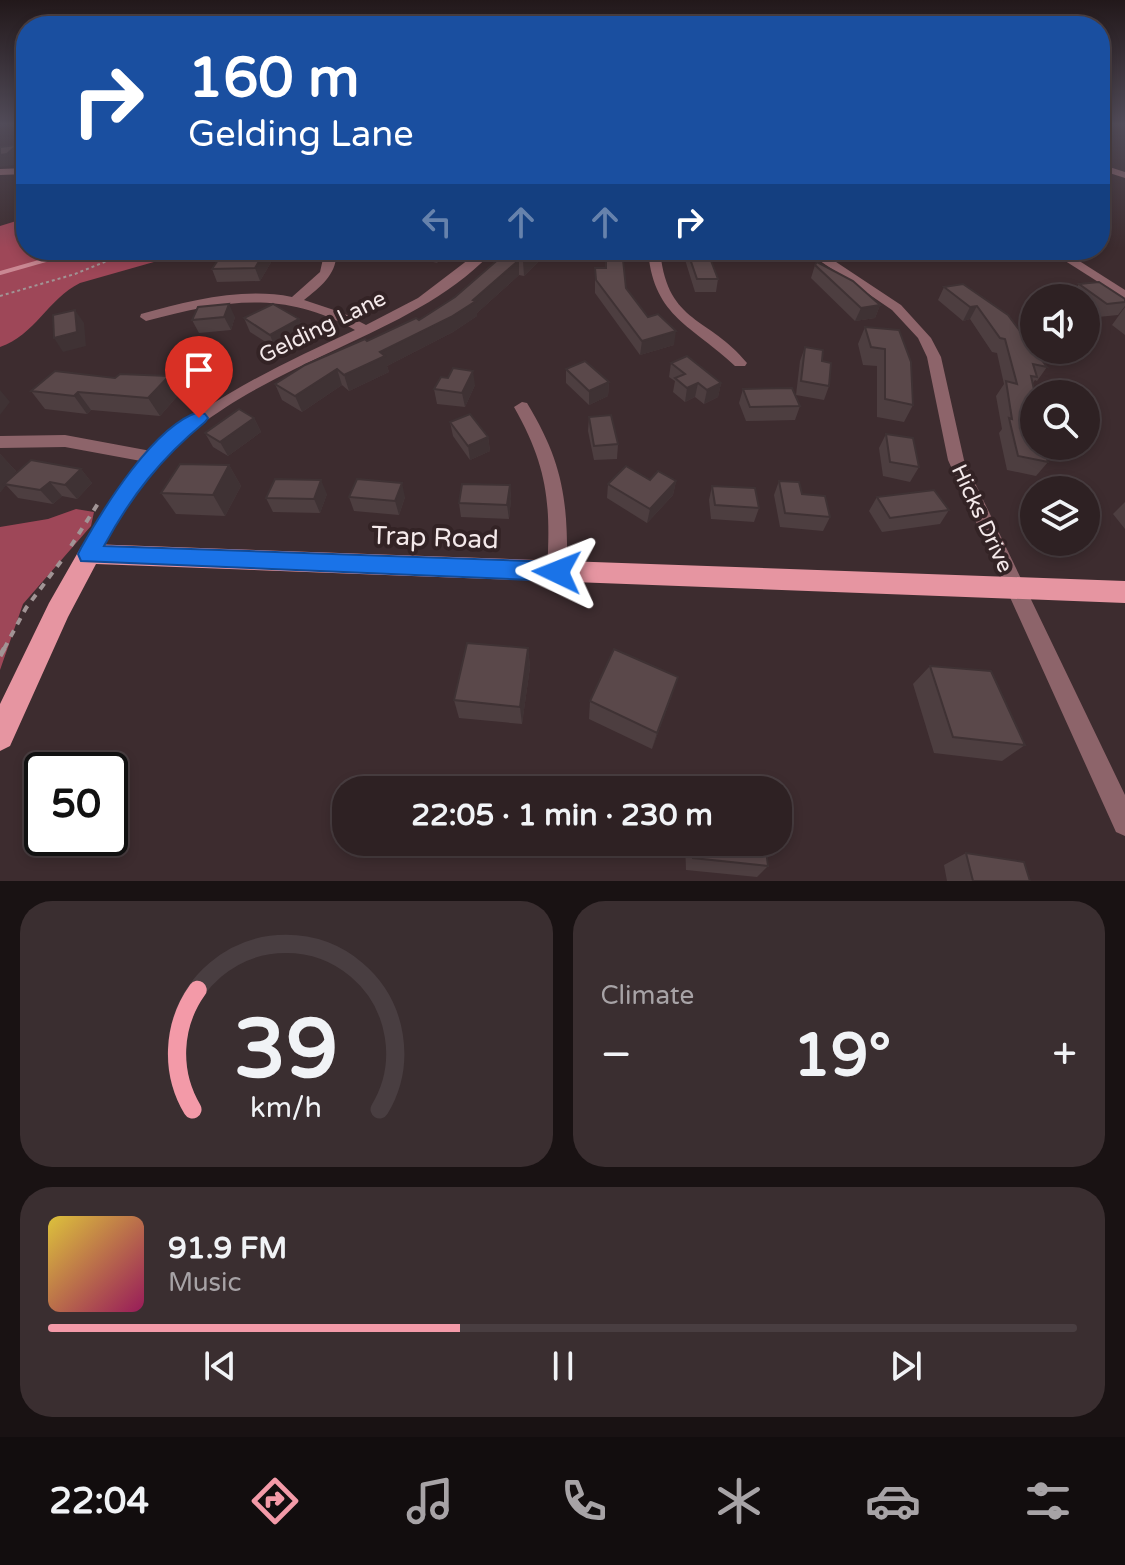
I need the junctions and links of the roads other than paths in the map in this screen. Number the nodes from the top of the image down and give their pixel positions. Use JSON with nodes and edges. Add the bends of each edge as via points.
{"nodes":[{"id":1,"x":330,"y":260,"type":"edge"},
{"id":2,"x":475,"y":260,"type":"edge"},
{"id":3,"x":655,"y":260,"type":"edge"},
{"id":4,"x":826,"y":260,"type":"edge"},
{"id":5,"x":1070,"y":260,"type":"edge"},
{"id":6,"x":1125,"y":295,"type":"edge"},
{"id":7,"x":296,"y":300,"type":"junction"},
{"id":8,"x":146,"y":317,"type":"dead end"},
{"id":9,"x":365,"y":330,"type":"junction"},
{"id":10,"x":740,"y":363,"type":"dead end"},
{"id":11,"x":522,"y":407,"type":"dead end"},
{"id":12,"x":0,"y":442,"type":"edge"},
{"id":13,"x":153,"y":457,"type":"junction"},
{"id":14,"x":89,"y":554,"type":"junction"},
{"id":15,"x":557,"y":572,"type":"junction"},
{"id":16,"x":1015,"y":587,"type":"junction"},
{"id":17,"x":1125,"y":592,"type":"edge"},
{"id":18,"x":0,"y":736,"type":"edge"},
{"id":19,"x":1125,"y":823,"type":"edge"}],
"edges":[{"from":1,"to":7,"type":"street","via":[[326,273]]},
{"from":2,"to":9,"type":"street","name":"Gelding Lane","via":[[429,296]]},
{"from":3,"to":10,"type":"street","via":[[658,286],[670,305]]},
{"from":4,"to":16,"type":"street","name":"Hicks Drive","via":[[892,302],[928,342],[956,460]]},
{"from":5,"to":6,"type":"street"},
{"from":7,"to":8,"type":"street","via":[[227,299]]},
{"from":7,"to":9,"type":"street","via":[[332,311]]},
{"from":9,"to":13,"type":"street","name":"Gelding Lane","via":[[233,396]]},
{"from":11,"to":15,"type":"street","via":[[552,467],[559,519]]},
{"from":12,"to":13,"type":"street","via":[[65,441]]},
{"from":13,"to":14,"type":"street","name":"Gelding Lane","via":[[118,502]]},
{"from":14,"to":15,"type":"main road","name":"Trap Road"},
{"from":14,"to":18,"type":"main road"},
{"from":15,"to":16,"type":"main road","name":"Trap Road"},
{"from":16,"to":17,"type":"main road","name":"Trap Road"},
{"from":16,"to":19,"type":"street","name":"Hicks Drive"}]}
